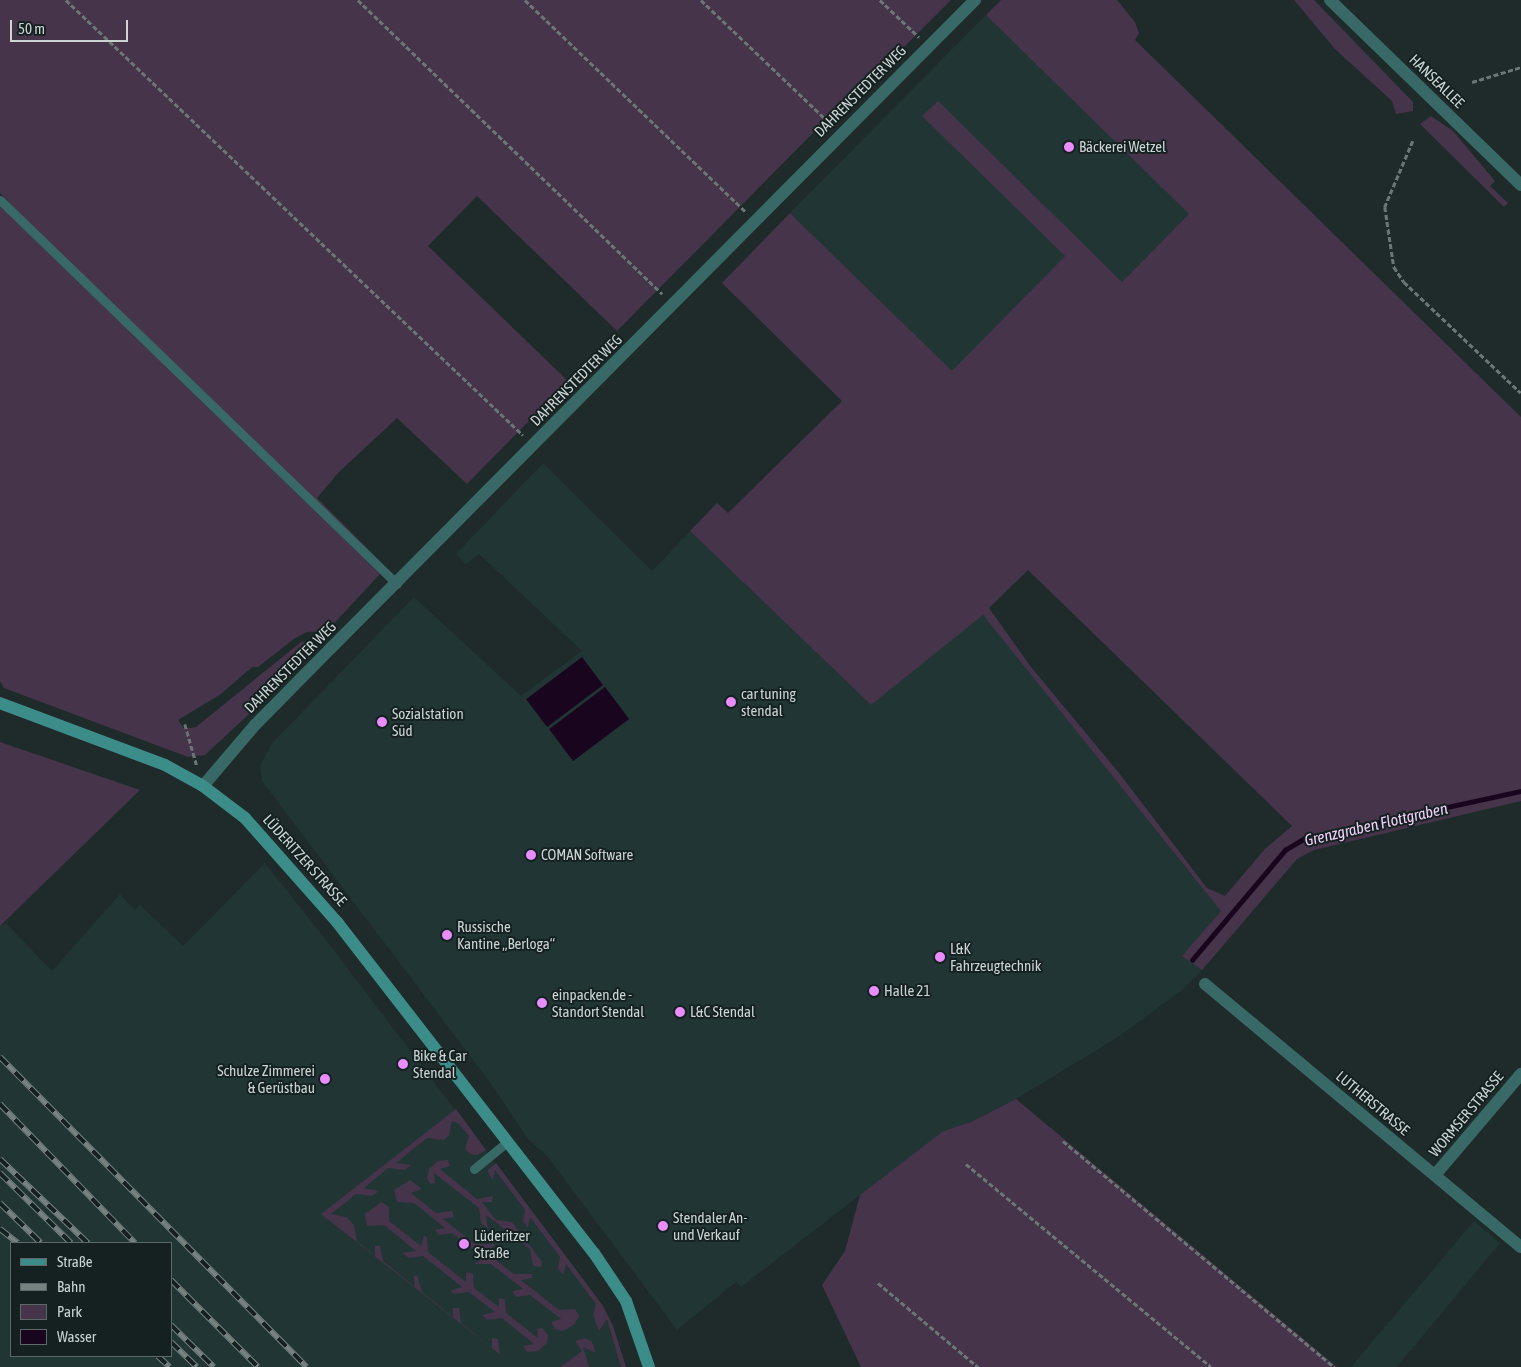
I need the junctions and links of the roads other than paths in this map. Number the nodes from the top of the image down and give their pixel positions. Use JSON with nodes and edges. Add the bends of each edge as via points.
{"nodes":[{"id":1,"x":975,"y":0,"type":"edge"},
{"id":2,"x":1330,"y":0,"type":"edge"},
{"id":3,"x":1521,"y":185,"type":"edge"},
{"id":4,"x":0,"y":200,"type":"edge"},
{"id":5,"x":397,"y":584,"type":"junction"},
{"id":6,"x":0,"y":703,"type":"edge"},
{"id":7,"x":203,"y":786,"type":"junction"},
{"id":8,"x":1205,"y":984,"type":"dead end"},
{"id":9,"x":1521,"y":1074,"type":"edge"},
{"id":10,"x":507,"y":1142,"type":"junction"},
{"id":11,"x":474,"y":1168,"type":"dead end"},
{"id":12,"x":1435,"y":1175,"type":"junction"},
{"id":13,"x":1521,"y":1247,"type":"edge"},
{"id":14,"x":649,"y":1367,"type":"edge"}],
"edges":[{"from":1,"to":5,"type":"street","name":"DAHRENSTEDTER WEG"},
{"from":2,"to":3,"type":"street","name":"HANSEALLEE"},
{"from":4,"to":5,"type":"lane"},
{"from":5,"to":7,"type":"street","name":"DAHRENSTEDTER WEG","via":[[255,726]]},
{"from":6,"to":7,"type":"main road","name":"LÜDERITZER STRASSE","via":[[138,754]]},
{"from":7,"to":10,"type":"main road","name":"LÜDERITZER STRASSE","via":[[245,818],[308,886]]},
{"from":8,"to":12,"type":"street","name":"LUTHERSTRASSE"},
{"from":9,"to":12,"type":"street","name":"WORMSER STRASSE"},
{"from":10,"to":11,"type":"lane"},
{"from":10,"to":14,"type":"main road","name":"LÜDERITZER STRASSE","via":[[615,1282],[634,1320]]},
{"from":12,"to":13,"type":"street","name":"LUTHERSTRASSE"}]}
